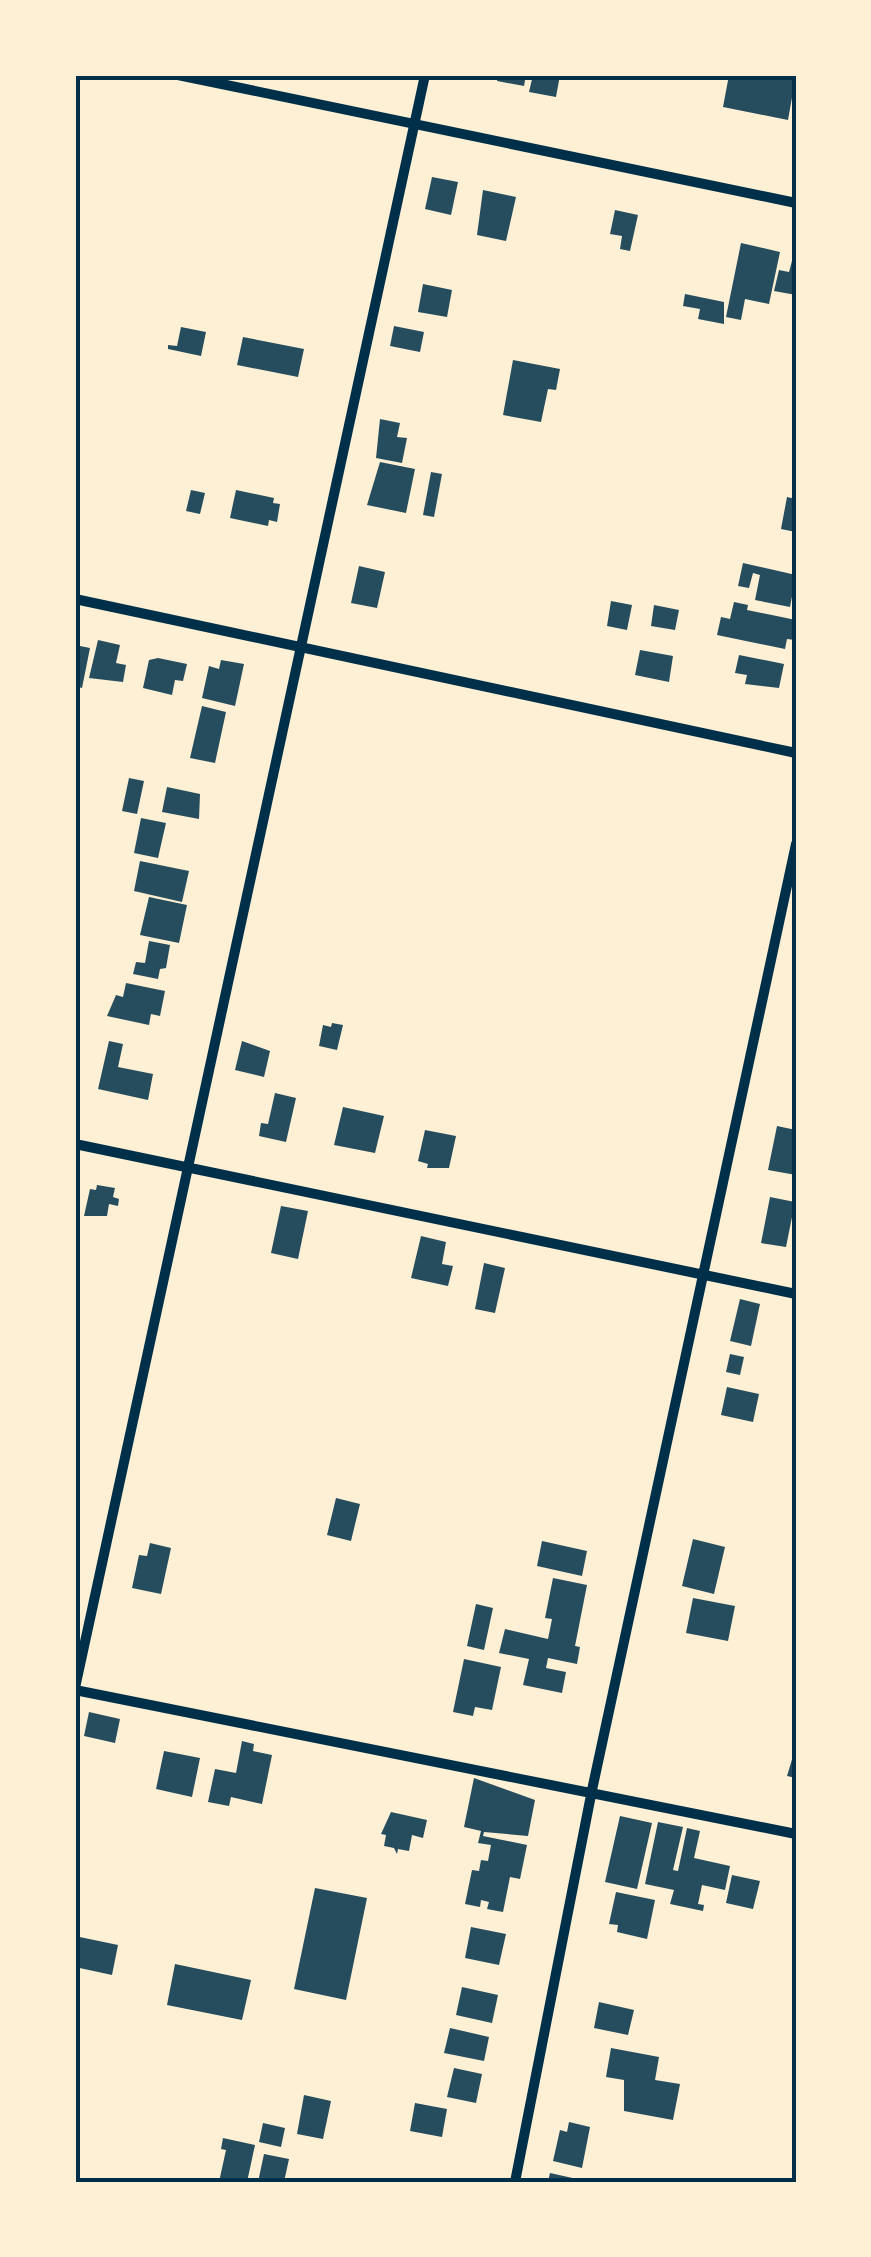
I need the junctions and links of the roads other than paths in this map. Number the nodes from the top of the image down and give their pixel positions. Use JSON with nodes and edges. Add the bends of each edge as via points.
{"nodes":[{"id":1,"x":178,"y":75,"type":"edge"},
{"id":2,"x":426,"y":75,"type":"edge"},
{"id":3,"x":416,"y":122,"type":"junction"},
{"id":4,"x":796,"y":204,"type":"edge"},
{"id":5,"x":75,"y":599,"type":"edge"},
{"id":6,"x":302,"y":645,"type":"junction"},
{"id":7,"x":796,"y":753,"type":"edge"},
{"id":8,"x":796,"y":844,"type":"edge"},
{"id":9,"x":75,"y":1144,"type":"edge"},
{"id":10,"x":187,"y":1170,"type":"junction"},
{"id":11,"x":701,"y":1274,"type":"junction"},
{"id":12,"x":796,"y":1294,"type":"edge"},
{"id":13,"x":75,"y":1689,"type":"edge"},
{"id":14,"x":592,"y":1790,"type":"junction"},
{"id":15,"x":796,"y":1834,"type":"edge"},
{"id":16,"x":515,"y":2182,"type":"edge"}],
"edges":[{"from":1,"to":3,"type":"street"},
{"from":2,"to":3,"type":"street"},
{"from":3,"to":4,"type":"street"},
{"from":3,"to":6,"type":"street"},
{"from":5,"to":6,"type":"street"},
{"from":6,"to":7,"type":"street"},
{"from":6,"to":10,"type":"street"},
{"from":8,"to":11,"type":"street"},
{"from":9,"to":10,"type":"street"},
{"from":10,"to":11,"type":"street"},
{"from":10,"to":13,"type":"street"},
{"from":11,"to":12,"type":"street"},
{"from":11,"to":14,"type":"street"},
{"from":13,"to":14,"type":"street"},
{"from":14,"to":15,"type":"street"},
{"from":14,"to":16,"type":"street"}]}
